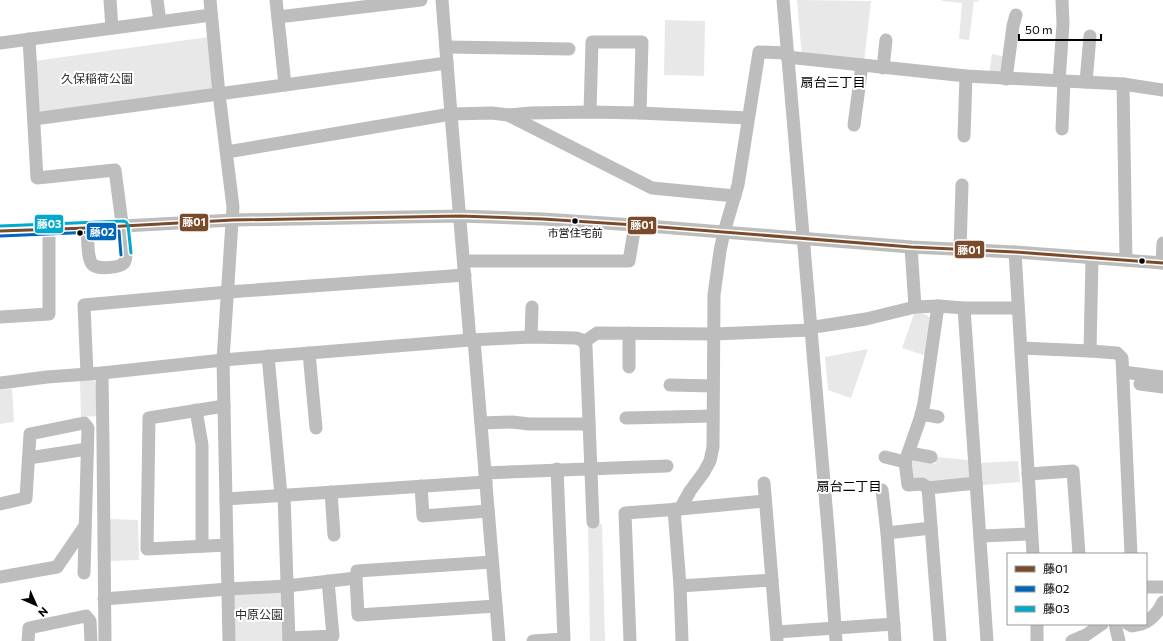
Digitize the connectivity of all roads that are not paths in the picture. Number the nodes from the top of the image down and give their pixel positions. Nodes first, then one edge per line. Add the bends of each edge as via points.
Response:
1 (110, 0) edge
2 (157, 0) edge
3 (210, 0) edge
4 (276, 0) edge
5 (421, 0) edge
6 (442, 0) edge
7 (783, 0) edge
8 (1062, 0) edge
9 (369, 3) edge
10 (211, 14) junction
11 (1016, 15) dead end
12 (278, 17) junction
13 (160, 21) junction
14 (112, 28) junction
15 (1090, 36) dead end
16 (29, 39) junction
17 (886, 40) dead end
18 (0, 43) edge
19 (446, 47) junction
20 (569, 49) dead end
21 (787, 55) junction
22 (447, 63) junction
23 (862, 65) junction
24 (883, 68) junction
25 (966, 76) junction
26 (1006, 79) junction
27 (1061, 81) junction
28 (1086, 82) junction
29 (1123, 84) junction
30 (285, 85) junction
31 (1163, 90) edge
32 (219, 94) junction
33 (590, 112) junction
34 (640, 113) junction
35 (451, 114) junction
36 (508, 115) junction
37 (748, 118) junction
38 (34, 119) junction
39 (854, 125) dead end
40 (1062, 129) dead end
41 (964, 136) dead end
42 (227, 152) junction
43 (962, 185) dead end
44 (735, 196) junction
45 (460, 216) junction
46 (233, 220) junction
47 (635, 225) junction
48 (123, 226) junction
49 (87, 228) junction
50 (49, 229) junction
51 (0, 231) edge
52 (724, 232) junction
53 (803, 238) junction
54 (1163, 243) edge
55 (911, 247) junction
56 (960, 250) junction
57 (1015, 252) junction
58 (1092, 258) junction
59 (1126, 260) junction
60 (464, 261) junction
61 (1162, 263) edge
62 (465, 275) junction
63 (228, 292) junction
64 (938, 306) junction
65 (532, 307) dead end
66 (915, 307) junction
67 (964, 308) junction
68 (1018, 308) junction
69 (0, 317) edge
70 (810, 328) junction
71 (629, 333) junction
72 (714, 334) junction
73 (532, 337) junction
74 (472, 340) junction
75 (584, 342) junction
76 (1021, 348) junction
77 (1090, 351) junction
78 (309, 353) junction
79 (268, 356) junction
80 (223, 360) junction
81 (629, 367) dead end
82 (1123, 372) junction
83 (102, 373) junction
84 (88, 374) junction
85 (1163, 377) edge
86 (0, 383) edge
87 (1140, 384) dead end
88 (670, 385) dead end
89 (713, 386) junction
90 (1163, 388) edge
91 (224, 406) junction
92 (196, 410) junction
93 (921, 414) junction
94 (713, 416) junction
95 (938, 417) dead end
96 (626, 418) dead end
97 (481, 423) junction
98 (589, 424) junction
99 (316, 428) dead end
100 (87, 449) junction
101 (885, 457) dead end
102 (931, 457) dead end
103 (29, 458) junction
104 (907, 458) junction
105 (668, 466) dead end
106 (557, 469) junction
107 (590, 469) junction
108 (1028, 474) junction
109 (485, 477) junction
110 (764, 482) dead end
111 (976, 483) junction
112 (421, 486) junction
113 (928, 488) junction
114 (882, 490) dead end
115 (331, 492) junction
116 (282, 495) junction
117 (226, 499) junction
118 (765, 501) junction
119 (0, 504) edge
120 (677, 509) junction
121 (488, 511) junction
122 (593, 522) dead end
123 (86, 526) junction
124 (931, 528) junction
125 (887, 533) junction
126 (1031, 534) junction
127 (334, 535) dead end
128 (981, 536) junction
129 (227, 545) junction
130 (202, 546) junction
131 (1033, 553) edge
132 (1079, 553) edge
133 (1131, 553) edge
134 (492, 562) junction
135 (84, 573) dead end
136 (0, 577) edge
137 (356, 578) junction
138 (772, 580) junction
139 (328, 581) junction
140 (288, 586) junction
141 (680, 586) junction
142 (1147, 587) edge
143 (1163, 587) edge
144 (228, 589) junction
145 (104, 599) junction
146 (1163, 602) edge
147 (496, 606) junction
148 (1147, 621) edge
149 (894, 624) junction
150 (1037, 625) edge
151 (1100, 625) edge
152 (1115, 625) edge
153 (835, 628) junction
154 (777, 636) edge
155 (289, 639) edge
156 (28, 641) edge
157 (91, 641) edge
158 (105, 641) edge
159 (229, 641) edge
160 (499, 641) edge
161 (533, 641) edge
162 (630, 641) edge
163 (682, 641) edge
164 (836, 641) edge
165 (895, 641) edge
166 (940, 641) edge
167 (987, 641) edge
168 (1037, 641) edge
169 (1072, 641) edge
170 (1119, 641) edge

1 - 14 street
2 - 13 street
3 - 10 street
4 - 12 street
5 - 9 street
6 - 19 street
7 - 21 street
8 - 27 street
9 - 12 street
10 - 13 street
10 - 32 street
11 - 26 street
12 - 30 street
13 - 14 street
14 - 16 street
15 - 28 street
16 - 18 street
16 - 38 street
17 - 24 street
19 - 20 street
19 - 22 street
21 - 23 street
21 - 37 street via 759,52
21 - 53 street
22 - 30 street
22 - 35 street
23 - 24 street
23 - 39 street
24 - 25 street
25 - 26 street
25 - 41 street
26 - 27 street
27 - 28 street
27 - 40 street
28 - 29 street
29 - 31 street
29 - 59 street
30 - 32 street
32 - 38 street
32 - 42 street
33 - 34 street
33 - 34 street via 592,42 642,42
33 - 36 street
34 - 37 street
35 - 36 street
35 - 42 street
35 - 45 street
36 - 44 street via 652,188
37 - 44 street
38 - 48 street via 37,178 115,170
42 - 46 street
43 - 56 street
44 - 52 street
45 - 46 street
45 - 47 street
45 - 60 street
46 - 48 street
46 - 63 street
47 - 52 street
47 - 60 street via 629,261
48 - 49 street
48 - 49 street via 126,254 124,263 99,268 91,263
49 - 50 street
50 - 51 street
50 - 69 street via 49,314
52 - 53 street
52 - 72 street via 715,282
53 - 55 street
53 - 70 street
54 - 61 street
55 - 56 street
55 - 66 street
56 - 57 street
57 - 58 street
57 - 68 street
58 - 59 street
58 - 77 street
59 - 61 street
60 - 62 street
62 - 63 street
62 - 74 street
63 - 80 street
63 - 84 street via 84,305
64 - 66 street
64 - 67 street
64 - 93 street
65 - 73 street
66 - 70 street via 866,319
67 - 68 street
67 - 111 street
68 - 76 street
70 - 72 street
70 - 153 street
71 - 72 street
71 - 75 street via 597,333
71 - 81 street
72 - 89 street
73 - 74 street
73 - 75 street via 576,338
74 - 78 street
74 - 97 street
75 - 98 street
76 - 77 street
76 - 108 street
77 - 82 street via 1117,353 1122,358
78 - 79 street
78 - 99 street
79 - 80 street
79 - 116 street
80 - 83 street
80 - 91 street
82 - 85 street
82 - 133 street
83 - 84 street
83 - 145 street
84 - 86 street
87 - 90 street
88 - 89 street
89 - 94 street
91 - 92 street
91 - 117 street
92 - 130 street via 202,445
92 - 130 street via 149,418 148,549
93 - 95 street
93 - 104 street
94 - 96 street
94 - 120 street via 713,447 710,461
97 - 98 street
97 - 109 street
98 - 107 street
100 - 103 street
100 - 103 street via 88,428 84,423 30,434
100 - 123 street
101 - 104 street
102 - 104 street
103 - 119 street via 26,498
104 - 113 street via 908,485 922,484
105 - 107 street
106 - 107 street
106 - 109 street
106 - 161 street via 564,639
107 - 122 street
108 - 126 street
108 - 132 street via 1073,471
109 - 112 street
109 - 121 street
110 - 118 street
111 - 113 street
111 - 128 street
112 - 115 street
112 - 121 street via 423,516
113 - 124 street
114 - 125 street
115 - 116 street
115 - 127 street
116 - 117 street
116 - 140 street
117 - 129 street
118 - 120 street
118 - 138 street
120 - 141 street
120 - 162 street via 625,512
121 - 134 street
123 - 135 street
123 - 136 street via 57,567
124 - 125 street
124 - 166 street
125 - 149 street
126 - 128 street
126 - 131 street
128 - 167 street
129 - 130 street
129 - 144 street
134 - 137 street via 357,571
134 - 147 street
137 - 139 street
137 - 147 street via 358,615
138 - 141 street
138 - 154 street
139 - 140 street
139 - 155 street via 333,636
140 - 144 street
140 - 155 street
141 - 163 street
142 - 143 street
144 - 145 street
144 - 159 street
145 - 158 street
146 - 148 street via 1155,615
147 - 160 street
149 - 153 street
149 - 165 street
150 - 168 street
151 - 169 street
152 - 170 street
153 - 154 street
153 - 164 street
156 - 157 street via 29,628 86,616 90,621

